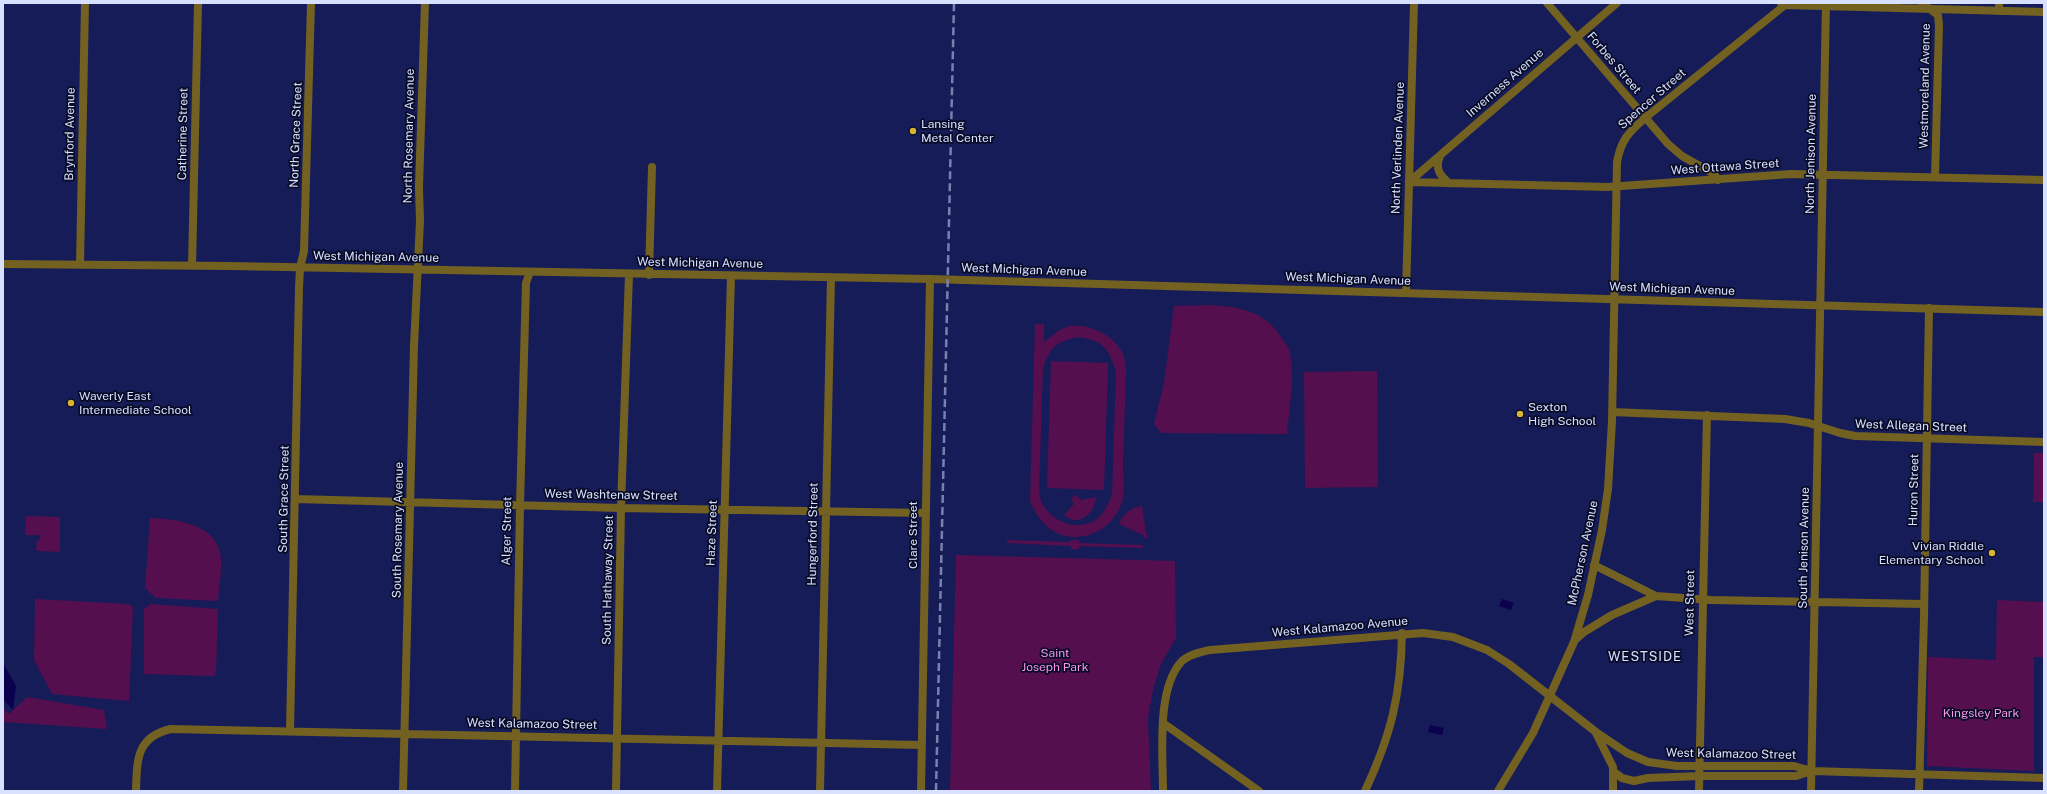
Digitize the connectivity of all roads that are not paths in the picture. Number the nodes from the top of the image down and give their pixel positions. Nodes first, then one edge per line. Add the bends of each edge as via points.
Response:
1 (85, 3) edge
2 (198, 3) edge
3 (312, 3) edge
4 (425, 3) edge
5 (1414, 3) edge
6 (1547, 3) edge
7 (1617, 3) edge
8 (1922, 3) edge
9 (1783, 4) edge
10 (1826, 5) edge
11 (1999, 7) edge
12 (1930, 9) junction
13 (2044, 12) edge
14 (1577, 38) junction
15 (1645, 118) junction
16 (1440, 155) junction
17 (652, 166) dead end
18 (1822, 175) junction
19 (1935, 178) junction
20 (1718, 180) junction
21 (2044, 180) edge
22 (1409, 182) junction
23 (1448, 183) junction
24 (1616, 187) junction
25 (3, 264) edge
26 (80, 265) junction
27 (192, 266) junction
28 (300, 268) junction
29 (417, 269) junction
30 (530, 272) junction
31 (629, 274) junction
32 (649, 275) junction
33 (731, 276) junction
34 (831, 278) junction
35 (930, 279) junction
36 (1406, 293) junction
37 (1614, 300) junction
38 (1821, 305) junction
39 (1929, 308) junction
40 (2044, 311) edge
41 (1612, 412) junction
42 (1707, 415) junction
43 (1819, 426) junction
44 (1926, 439) junction
45 (2044, 442) edge
46 (296, 499) junction
47 (410, 502) junction
48 (520, 505) junction
49 (621, 508) junction
50 (724, 509) junction
51 (826, 511) junction
52 (925, 513) junction
53 (1594, 565) junction
54 (1656, 596) junction
55 (1702, 600) junction
56 (1815, 602) junction
57 (1924, 604) junction
58 (1402, 634) junction
59 (1574, 642) junction
60 (1550, 697) junction
61 (1164, 723) junction
62 (290, 731) junction
63 (1596, 732) junction
64 (405, 733) junction
65 (516, 736) junction
66 (617, 738) junction
67 (718, 740) junction
68 (821, 743) junction
69 (921, 745) junction
70 (1700, 766) junction
71 (1812, 771) junction
72 (1614, 772) junction
73 (1919, 774) junction
74 (1700, 776) junction
75 (2044, 778) edge
76 (136, 791) edge
77 (403, 791) edge
78 (515, 791) edge
79 (616, 791) edge
80 (717, 791) edge
81 (820, 791) edge
82 (921, 791) edge
83 (1163, 791) edge
84 (1259, 791) edge
85 (1365, 791) edge
86 (1498, 791) edge
87 (1613, 791) edge
88 (1699, 791) edge
89 (1811, 791) edge
90 (1919, 791) edge

1 - 26 street, Brynford Avenue
2 - 27 street, Catherine Street
3 - 28 street, North Grace Street via 304,251
4 - 29 street, North Rosemary Avenue
5 - 22 street, North Verlinden Avenue
6 - 14 street, Forbes Street
7 - 14 street, Inverness Avenue
8 - 12 street, Westmoreland Avenue
9 - 10 street
9 - 15 street, Spencer Street
10 - 12 street
10 - 18 street, North Jenison Avenue
11 - 12 street
11 - 13 street
12 - 19 street, Westmoreland Avenue via 1938,15 1939,25
14 - 15 street, Forbes Street
14 - 16 street, Inverness Avenue
15 - 20 street, Forbes Street via 1682,156 1714,174
15 - 24 street, Spencer Street via 1625,137 1619,149
16 - 22 street, Inverness Avenue
16 - 23 street via 1437,162 1438,170
17 - 32 street
18 - 19 street, West Ottawa Street
18 - 20 street, West Ottawa Street via 1791,174
18 - 38 street, North Jenison Avenue
19 - 21 street, West Ottawa Street
20 - 24 street, West Ottawa Street
22 - 23 street, West Ottawa Street
22 - 36 street, North Verlinden Avenue
23 - 24 street, West Ottawa Street
24 - 37 street, Spencer Street
25 - 26 street, West Michigan Avenue
26 - 27 street, West Michigan Avenue
27 - 28 street, West Michigan Avenue
28 - 29 street, West Michigan Avenue
28 - 46 street, South Grace Street
29 - 30 street, West Michigan Avenue
29 - 47 street, South Rosemary Avenue
30 - 31 street, West Michigan Avenue
30 - 48 street, Alger Street via 526,283
31 - 32 street, West Michigan Avenue
31 - 49 street, South Hathaway Street
32 - 33 street, West Michigan Avenue
33 - 34 street, West Michigan Avenue
33 - 50 street, Haze Street
34 - 35 street, West Michigan Avenue
34 - 51 street, Hungerford Street
35 - 36 street, West Michigan Avenue
35 - 52 street, Clare Street
36 - 37 street, West Michigan Avenue
37 - 38 street, West Michigan Avenue
37 - 41 street, McPherson Avenue
38 - 39 street, West Michigan Avenue
38 - 43 street, South Jenison Avenue
39 - 40 street, West Michigan Avenue
39 - 44 street, Huron Street
41 - 42 street, West Allegan Street
41 - 53 street, McPherson Avenue via 1608,489
42 - 43 street, West Allegan Street via 1785,418
42 - 55 street, West Street
43 - 44 street, West Allegan Street via 1855,436
43 - 56 street, South Jenison Avenue
44 - 45 street, West Allegan Street
44 - 57 street, Huron Street
46 - 47 street, West Washtenaw Street
46 - 62 street, South Grace Street
47 - 48 street, West Washtenaw Street
47 - 64 street, South Rosemary Avenue
48 - 49 street, West Washtenaw Street
48 - 65 street, Alger Street
49 - 50 street, West Washtenaw Street
49 - 66 street, South Hathaway Street
50 - 51 street, West Washtenaw Street
50 - 67 street, Haze Street
51 - 52 street, West Washtenaw Street
51 - 68 street, Hungerford Street
52 - 69 street, Clare Street
53 - 54 street
53 - 59 street, McPherson Avenue
54 - 55 street
54 - 59 street via 1607,618 1584,632
55 - 56 street
55 - 70 street, West Street
56 - 57 street
56 - 71 street, South Jenison Avenue
57 - 73 street, Huron Street
58 - 60 street, West Kalamazoo Avenue via 1438,634 1476,645 1509,664
58 - 61 street, West Kalamazoo Avenue via 1210,650 1191,655 1183,660 1172,675
58 - 85 street via 1402,666 1395,713
59 - 60 street, McPherson Avenue
60 - 63 street, West Kalamazoo Street
60 - 86 street, McPherson Avenue
61 - 83 street, West Kalamazoo Avenue
61 - 84 street
62 - 64 street, West Kalamazoo Street
62 - 76 street, West Kalamazoo Street via 161,731 145,741 138,757
63 - 70 street, West Kalamazoo Street via 1627,753 1648,762
63 - 72 street
64 - 65 street, West Kalamazoo Street
64 - 77 street, South Rosemary Avenue
65 - 66 street, West Kalamazoo Street
65 - 78 street, Alger Street
66 - 67 street, West Kalamazoo Street
66 - 79 street, South Hathaway Street
67 - 68 street, West Kalamazoo Street
67 - 80 street, Haze Street
68 - 69 street, West Kalamazoo Street
68 - 81 street, Hungerford Street
69 - 82 street, Clare Street
70 - 71 street, West Kalamazoo Street via 1794,766
70 - 74 street, West Street
71 - 73 street, West Kalamazoo Street
71 - 74 street, West Kalamazoo Street via 1796,776
71 - 89 street, South Jenison Avenue
72 - 74 street, West Kalamazoo Street via 1622,778 1634,781
72 - 87 street
73 - 75 street, West Kalamazoo Street
73 - 90 street, Huron Street
74 - 88 street, West Street

